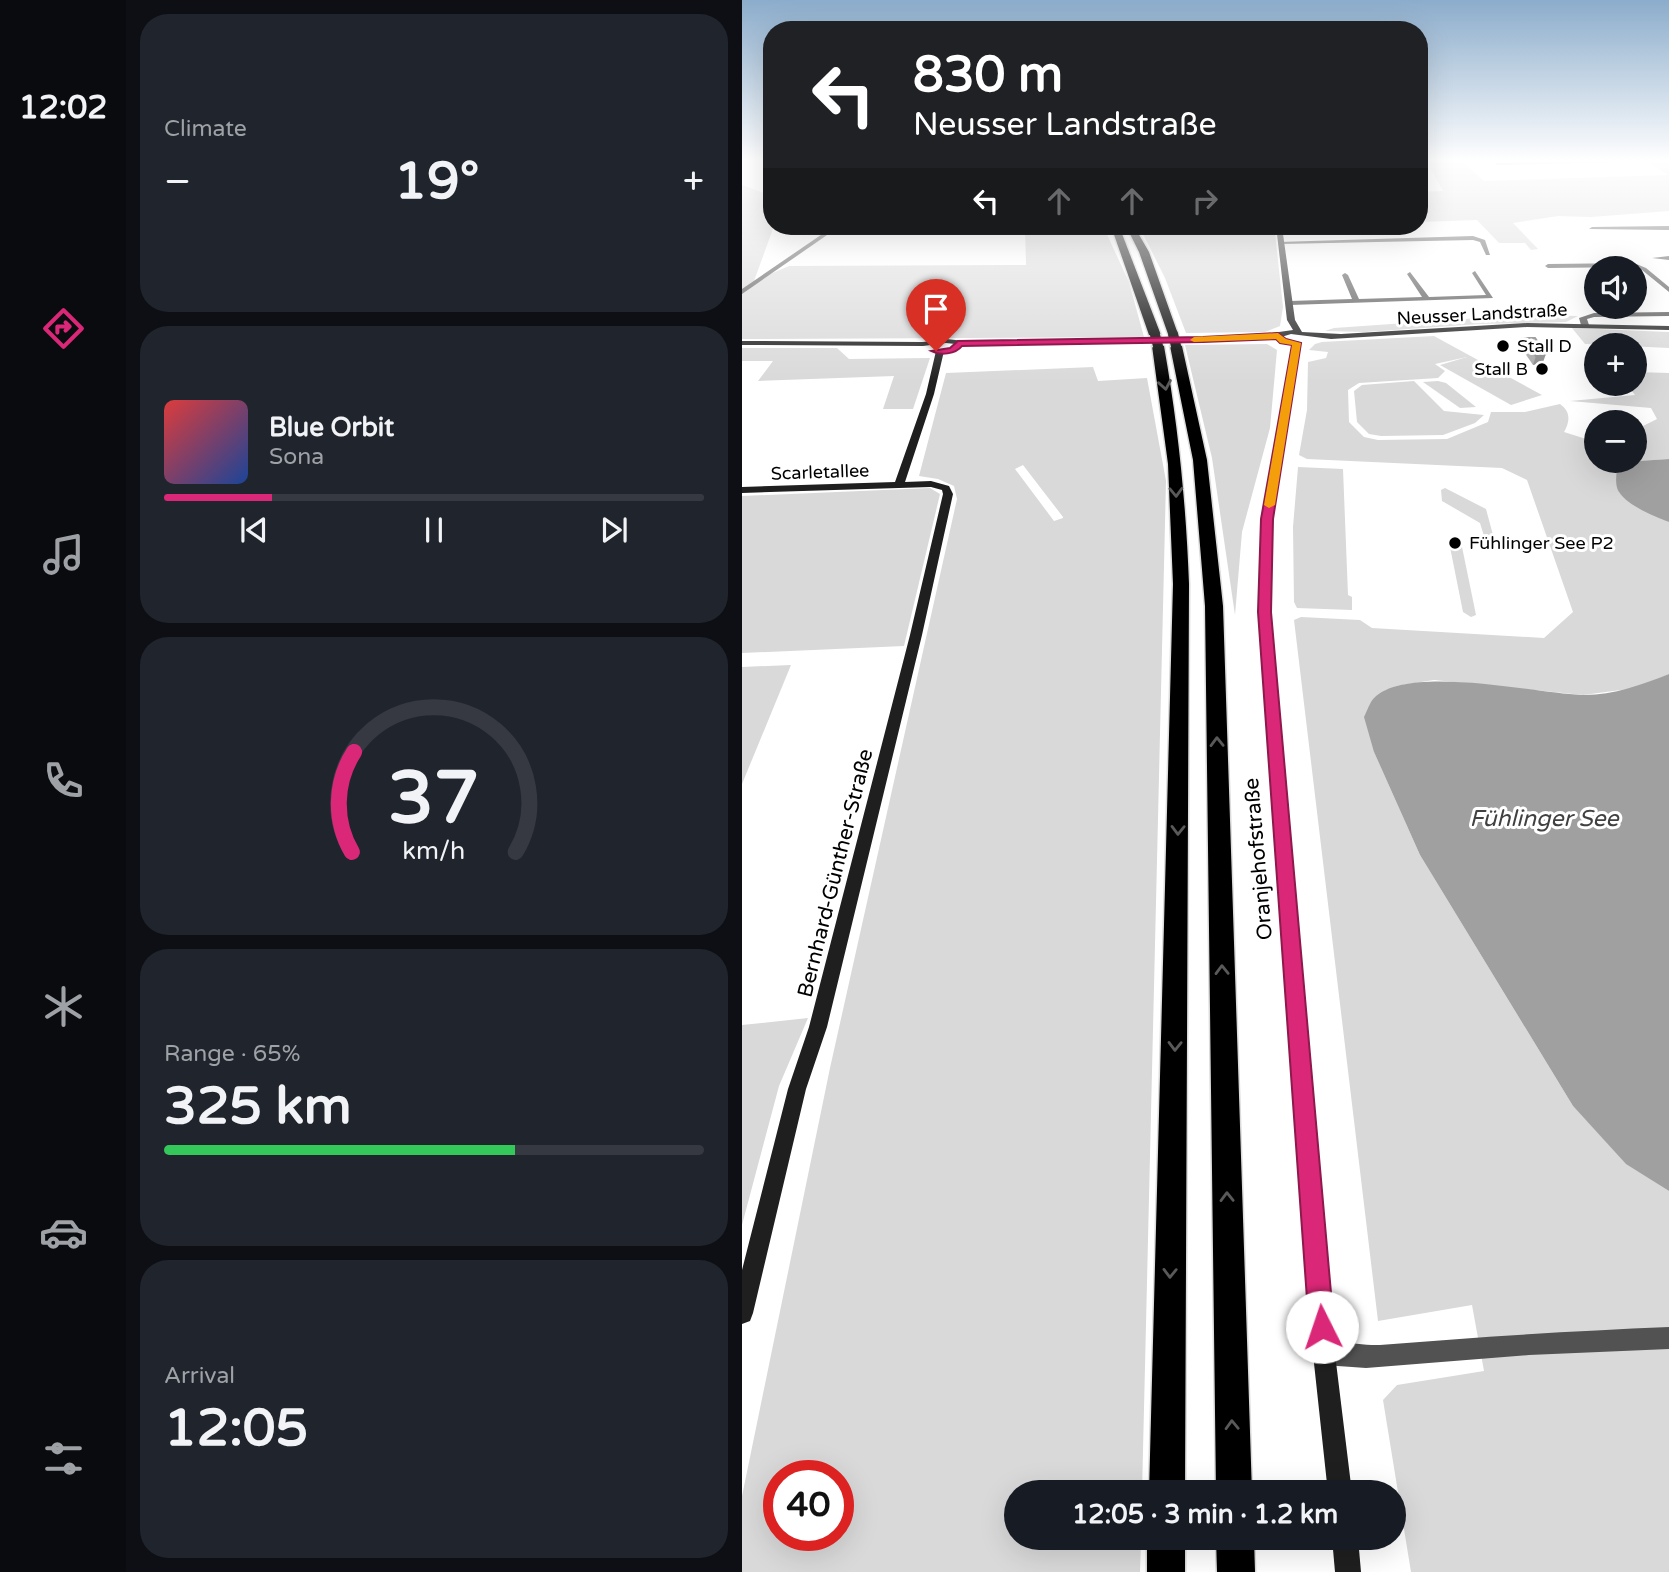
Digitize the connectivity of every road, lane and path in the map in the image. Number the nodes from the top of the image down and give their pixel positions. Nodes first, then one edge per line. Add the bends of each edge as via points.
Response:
1 (824, 235) edge
2 (1119, 235) edge
3 (1135, 235) edge
4 (1280, 235) edge
5 (1281, 242) junction
6 (1488, 254) dead end
7 (1548, 265) dead end
8 (1475, 273) dead end
9 (1410, 274) dead end
10 (1345, 275) dead end
11 (1669, 290) edge
12 (742, 292) edge
13 (1427, 299) junction
14 (1356, 301) junction
15 (1290, 303) junction
16 (1669, 314) edge
17 (1291, 320) junction
18 (1585, 325) junction
19 (1669, 328) edge
20 (1287, 332) junction
21 (1301, 337) junction
22 (1165, 340) junction
23 (1282, 340) junction
24 (742, 343) edge
25 (958, 345) junction
26 (938, 349) junction
27 (1293, 360) junction
28 (899, 485) junction
29 (742, 491) edge
30 (742, 1312) edge
31 (1669, 1338) edge
32 (1324, 1354) junction
33 (1167, 1480) edge
34 (1234, 1480) edge
35 (1339, 1480) edge
36 (1166, 1550) edge
37 (1235, 1550) edge
38 (1346, 1550) edge
39 (1166, 1572) edge
40 (1236, 1572) edge
41 (1349, 1572) edge

1 - 12 street
2 - 22 highway
3 - 22 highway via 1149,265
4 - 5 street
5 - 6 street via 1473,238 1483,241
5 - 15 street
7 - 11 street via 1634,265
8 - 13 street via 1491,297
9 - 13 street
10 - 14 street
13 - 14 street
14 - 15 street
15 - 17 street
16 - 18 street via 1594,315 1583,318
17 - 20 street
17 - 21 street
18 - 19 street, Neusser Landstraße
18 - 21 street, Neusser Landstraße
20 - 21 street
20 - 23 street
21 - 23 street
21 - 27 street, Oranjehofstraße
22 -> 33 highway via 1175,461 1181,639
34 -> 22 highway via 1214,606 1200,460
23 - 25 street
23 - 27 street, Oranjehofstraße
24 - 26 street
25 - 26 street
25 - 26 street via 946,341
26 - 28 street via 936,369
27 - 32 street, Oranjehofstraße via 1267,519 1265,612
28 - 29 street, Scarletallee
28 - 30 street, Bernhard-Günther-Straße via 939,485 946,488 948,499 818,1027 797,1089
31 - 32 street via 1366,1357
32 - 35 street, Oranjehofstraße
36 - 39 highway
37 - 40 highway
38 - 41 street

